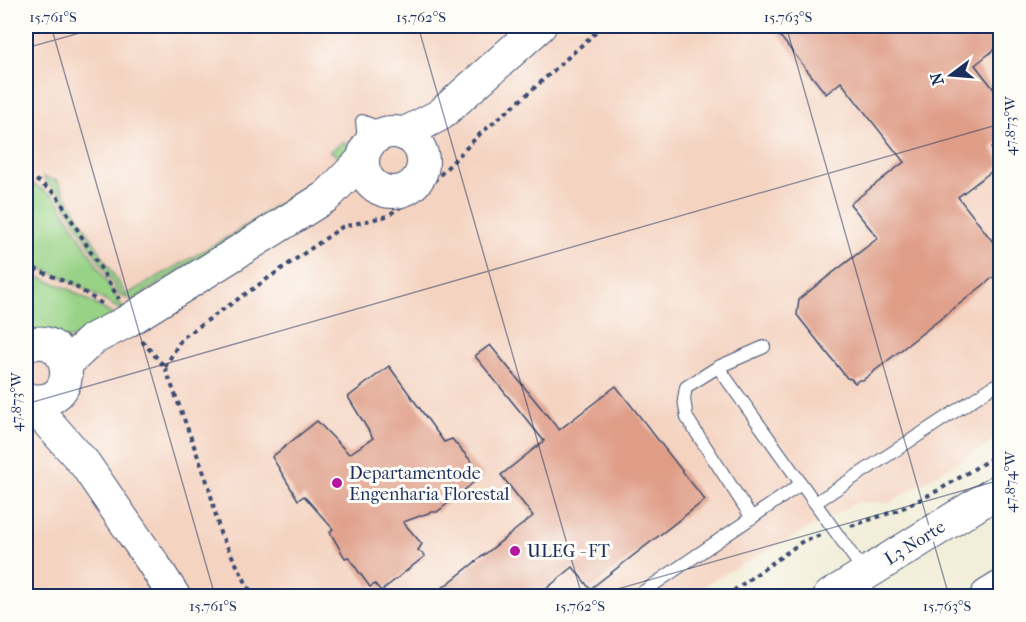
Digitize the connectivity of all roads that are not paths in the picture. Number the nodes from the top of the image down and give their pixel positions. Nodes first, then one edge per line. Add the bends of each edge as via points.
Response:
1 (540, 26) edge
2 (440, 115) junction
3 (378, 152) junction
4 (423, 158) junction
5 (764, 347) dead end
6 (39, 348) edge
7 (718, 367) junction
8 (1000, 382) edge
9 (36, 397) edge
10 (801, 484) junction
11 (1000, 490) edge
12 (815, 503) junction
13 (752, 518) junction
14 (866, 574) junction
15 (1000, 588) edge
16 (174, 597) edge
17 (637, 597) edge
18 (830, 597) edge
19 (987, 597) edge

1 - 2 street
2 - 3 street
2 - 4 street
3 - 4 street via 415,142
3 - 4 street via 379,190 389,193 408,189 415,183
3 - 6 street via 327,196 126,322 93,339
5 - 7 lane
6 - 9 street via 67,374 61,390
7 - 10 lane
7 - 13 lane via 686,387 687,418
8 - 12 lane
9 - 16 street
10 - 12 lane
10 - 13 lane
11 - 14 main road, L3 Norte
12 - 14 lane
13 - 17 lane
14 - 18 main road, L3 Norte
15 - 19 main road

